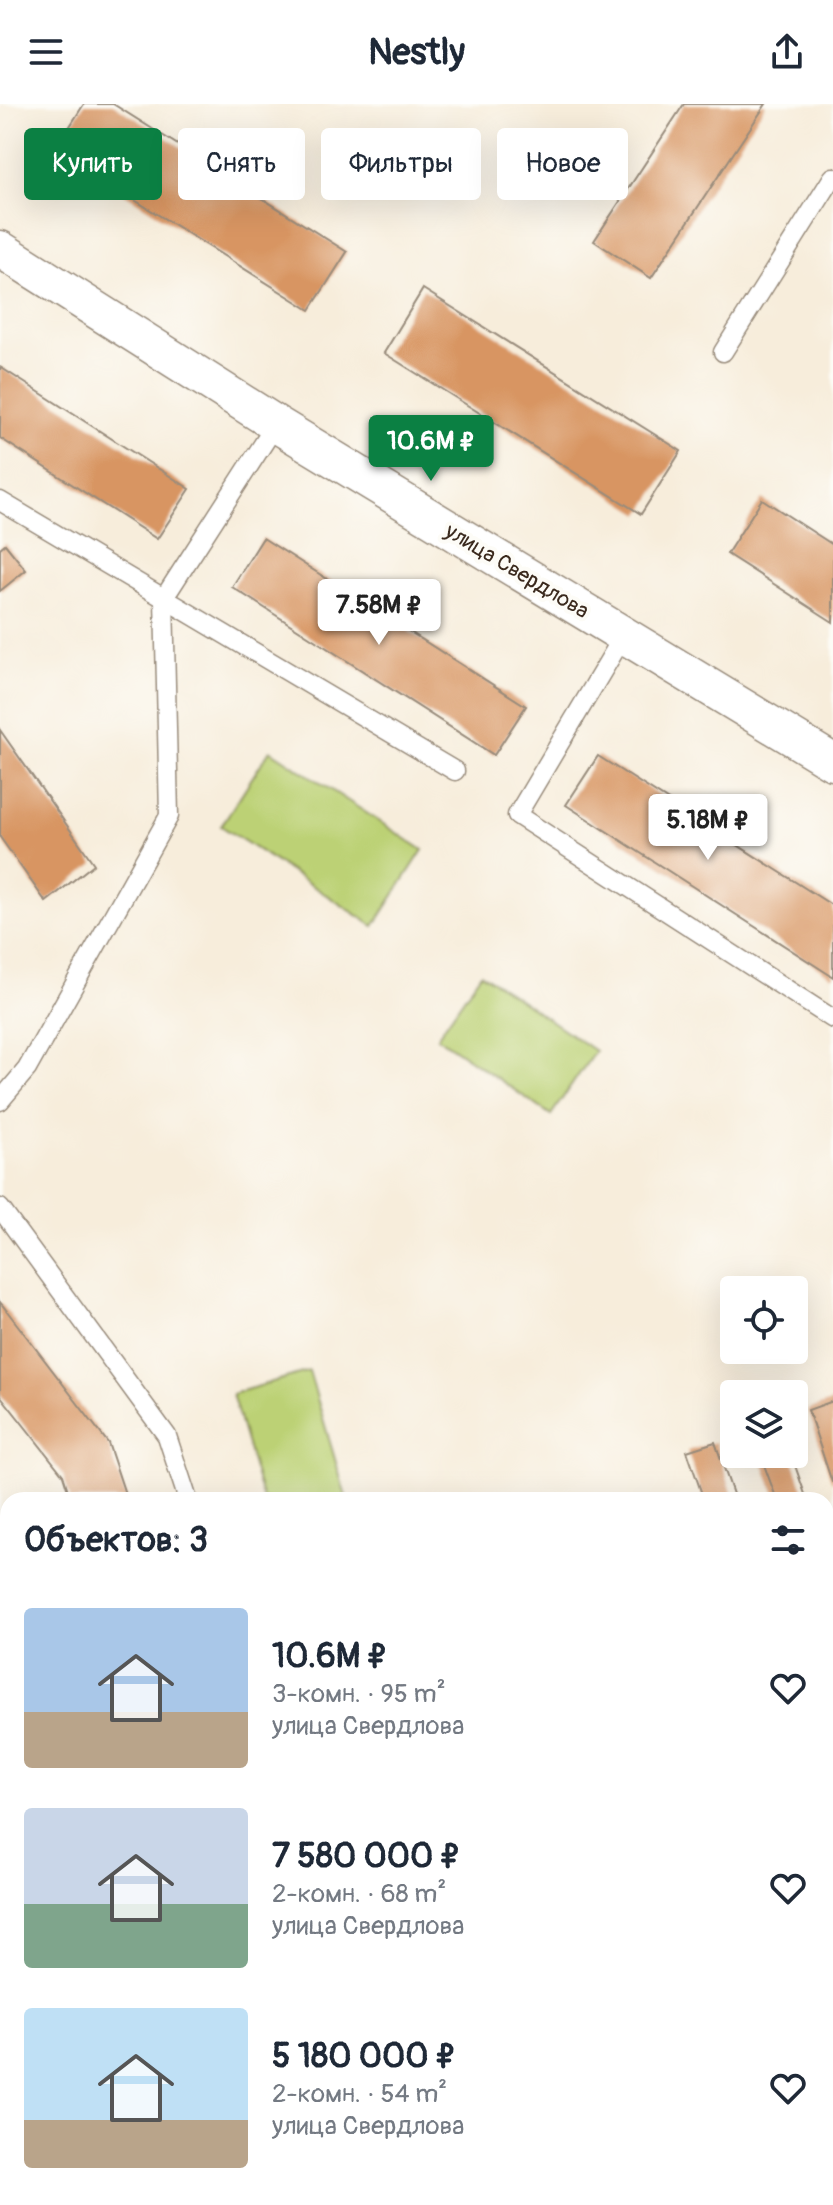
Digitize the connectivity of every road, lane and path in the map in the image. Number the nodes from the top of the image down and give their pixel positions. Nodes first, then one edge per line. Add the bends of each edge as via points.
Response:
1 (833, 177) edge
2 (0, 249) edge
3 (723, 352) dead end
4 (276, 424) junction
5 (0, 501) edge
6 (164, 598) junction
7 (624, 635) junction
8 (833, 762) edge
9 (455, 771) dead end
10 (833, 1019) edge
11 (0, 1101) edge
12 (0, 1208) edge
13 (185, 1492) edge

1 - 3 lane
2 - 4 street, улица Свердлова
4 - 6 lane
4 - 7 street, улица Свердлова
5 - 6 lane
6 - 9 lane
6 - 11 lane via 169,816 27,1069
7 - 8 street, улица Свердлова
7 - 10 lane via 517,815
12 - 13 lane via 167,1436

